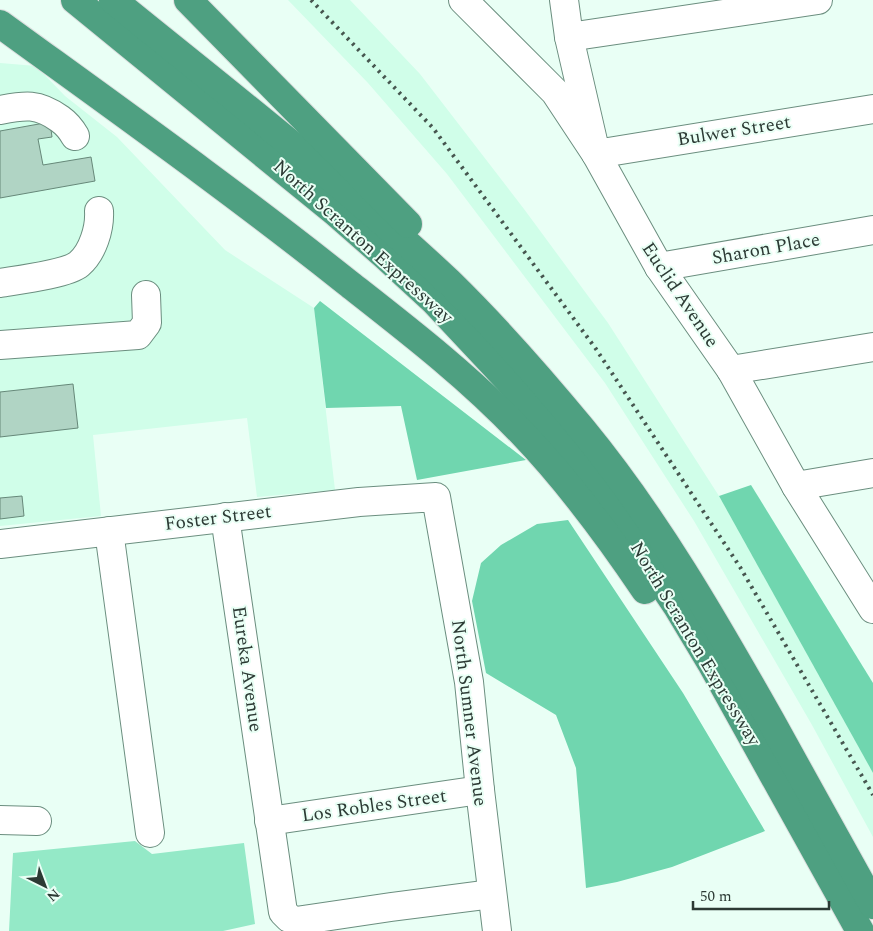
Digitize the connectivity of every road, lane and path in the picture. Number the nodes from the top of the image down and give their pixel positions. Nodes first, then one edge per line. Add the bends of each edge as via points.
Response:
1 (75, 0) edge
2 (113, 0) edge
3 (188, 0) edge
4 (463, 0) edge
5 (564, 0) edge
6 (818, 0) edge
7 (0, 24) edge
8 (569, 37) junction
9 (29, 45) junction
10 (0, 46) edge
11 (873, 109) edge
12 (0, 110) edge
13 (75, 136) dead end
14 (596, 154) junction
15 (99, 211) dead end
16 (873, 230) edge
17 (659, 267) junction
18 (0, 283) edge
19 (146, 295) dead end
20 (0, 345) edge
21 (873, 347) edge
22 (731, 370) junction
23 (542, 381) junction
24 (873, 473) edge
25 (796, 486) junction
26 (436, 497) joint
27 (225, 517) junction
28 (109, 531) junction
29 (0, 544) edge
30 (870, 598) edge
31 (480, 790) junction
32 (790, 805) junction
33 (0, 820) edge
34 (36, 821) dead end
35 (269, 821) junction
36 (150, 833) dead end
37 (492, 894) junction
38 (873, 905) edge
39 (497, 931) edge
40 (860, 931) edge

1 - 32 highway, North Scranton Expressway via 384,255 434,301 524,397 604,498 678,608
2 - 23 highway, North Scranton Expressway via 393,231 450,284
3 - 23 highway via 401,216
4 - 14 street, Euclid Avenue via 555,92
5 - 8 street
6 - 8 street
7 - 9 highway
8 - 14 street
9 - 10 highway
9 - 32 highway via 312,254 425,343 497,408 550,464 606,534
11 - 14 street, Bulwer Street
12 - 13 street via 28,106 43,108 71,128
14 - 17 street, Euclid Avenue
15 - 18 street via 100,221 94,240 78,265
16 - 17 street, Sharon Place
17 - 22 street, Euclid Avenue
19 - 20 street via 147,323 138,335
21 - 22 street
22 - 25 street, Euclid Avenue
23 - 38 highway, North Scranton Expressway via 624,484 699,595
24 - 25 street
25 - 30 street, Euclid Avenue
26 - 27 street, Foster Street
26 - 31 street, North Sumner Avenue via 469,682
27 - 28 street, Foster Street
27 - 35 street, Eureka Avenue
28 - 29 street, Foster Street
28 - 36 street
31 - 35 street, Los Robles Street
31 - 37 street, North Sumner Avenue
32 - 40 highway, North Scranton Expressway
33 - 34 street
35 - 37 street, Eureka Avenue via 283,912 296,921
37 - 39 street, North Sumner Avenue

